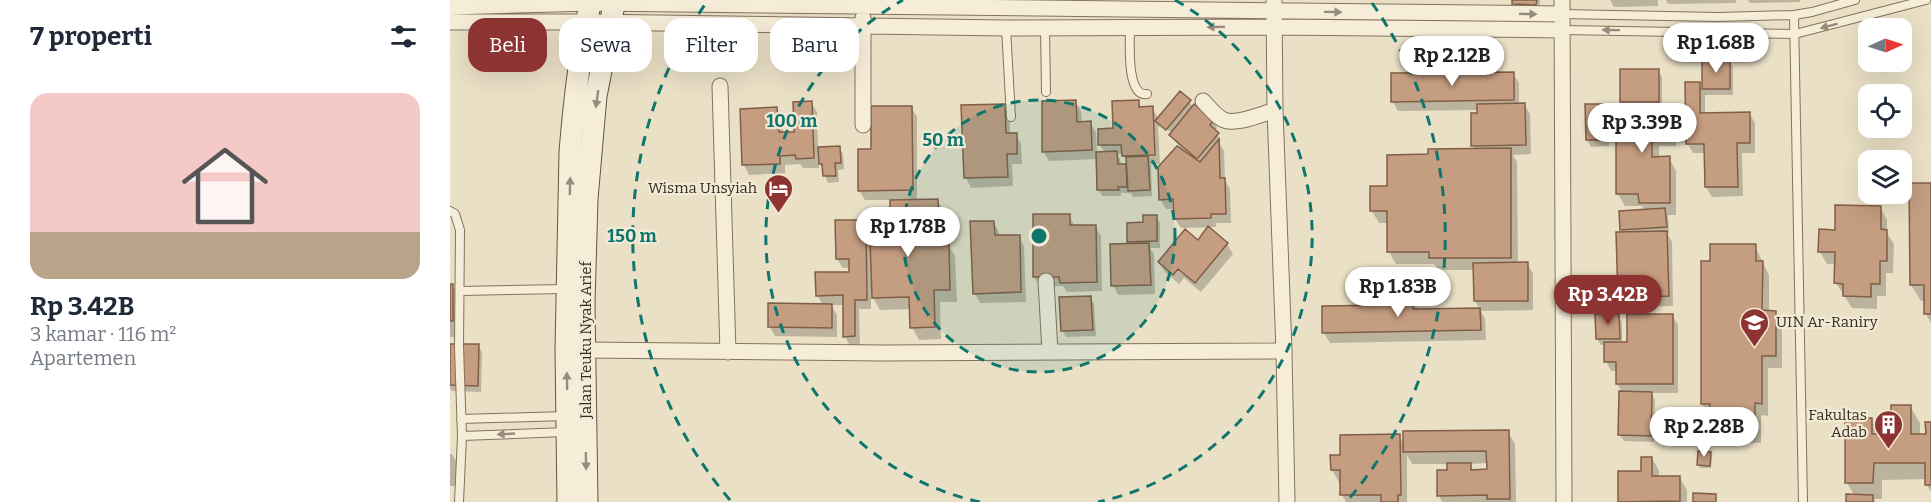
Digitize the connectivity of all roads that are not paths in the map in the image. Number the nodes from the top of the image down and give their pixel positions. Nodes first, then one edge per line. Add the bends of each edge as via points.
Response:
1 (1855, 0) edge
2 (1926, 0) edge
3 (863, 3) edge
4 (459, 4) edge
5 (1562, 7) edge
6 (590, 8) edge
7 (614, 9) edge
8 (1275, 13) edge
9 (1794, 15) junction
10 (1686, 16) junction
11 (450, 22) edge
12 (862, 26) junction
13 (1006, 28) junction
14 (1045, 28) junction
15 (1130, 28) junction
16 (1562, 30) junction
17 (1686, 31) junction
18 (1795, 34) junction
19 (720, 86) dead end
20 (1046, 92) dead end
21 (1147, 93) dead end
22 (1203, 101) dead end
23 (1275, 110) junction
24 (1011, 117) dead end
25 (863, 125) dead end
26 (450, 211) edge
27 (1046, 281) dead end
28 (568, 289) junction
29 (461, 291) junction
30 (584, 350) junction
31 (1284, 351) junction
32 (728, 352) junction
33 (1050, 352) junction
34 (461, 419) junction
35 (577, 423) junction
36 (462, 436) junction
37 (459, 502) edge
38 (568, 502) edge
39 (587, 502) edge
40 (1287, 502) edge
41 (1564, 502) edge
42 (1803, 502) edge

1 - 9 lane
2 -> 18 lane
3 - 7 street
3 - 8 street
3 - 12 street
4 - 6 street
8 -> 5 street
5 - 10 lane
5 - 16 street
6 - 7 street
6 - 11 street
28 -> 6 main road, Jalan Teuku Nyak Arief via 570,152
7 - 12 street
7 -> 30 main road, Jalan Teuku Nyak Arief via 591,148
8 -> 15 street
8 - 16 street
8 - 23 street
9 - 10 lane
9 - 18 lane
10 - 17 lane
12 - 13 street
12 - 25 street
13 - 14 street
13 - 24 lane
14 - 15 street
14 - 20 lane
15 - 21 lane via 1132,80 1138,92
17 -> 16 lane
16 - 41 street
17 - 18 lane
18 - 42 lane
19 - 32 street
22 - 23 street via 1228,122
23 - 31 street
26 - 29 lane via 455,214 460,230
27 - 33 street
28 - 29 lane
35 -> 28 main road, Jalan Teuku Nyak Arief via 566,350
29 - 34 lane
30 - 32 street
30 - 35 main road, Jalan Teuku Nyak Arief
31 - 33 street
31 - 40 street
32 - 33 street
34 - 35 lane
34 - 36 lane
35 -> 36 lane
35 - 38 main road, Jalan Teuku Nyak Arief
35 -> 39 main road, Jalan Teuku Nyak Arief
36 - 37 lane

